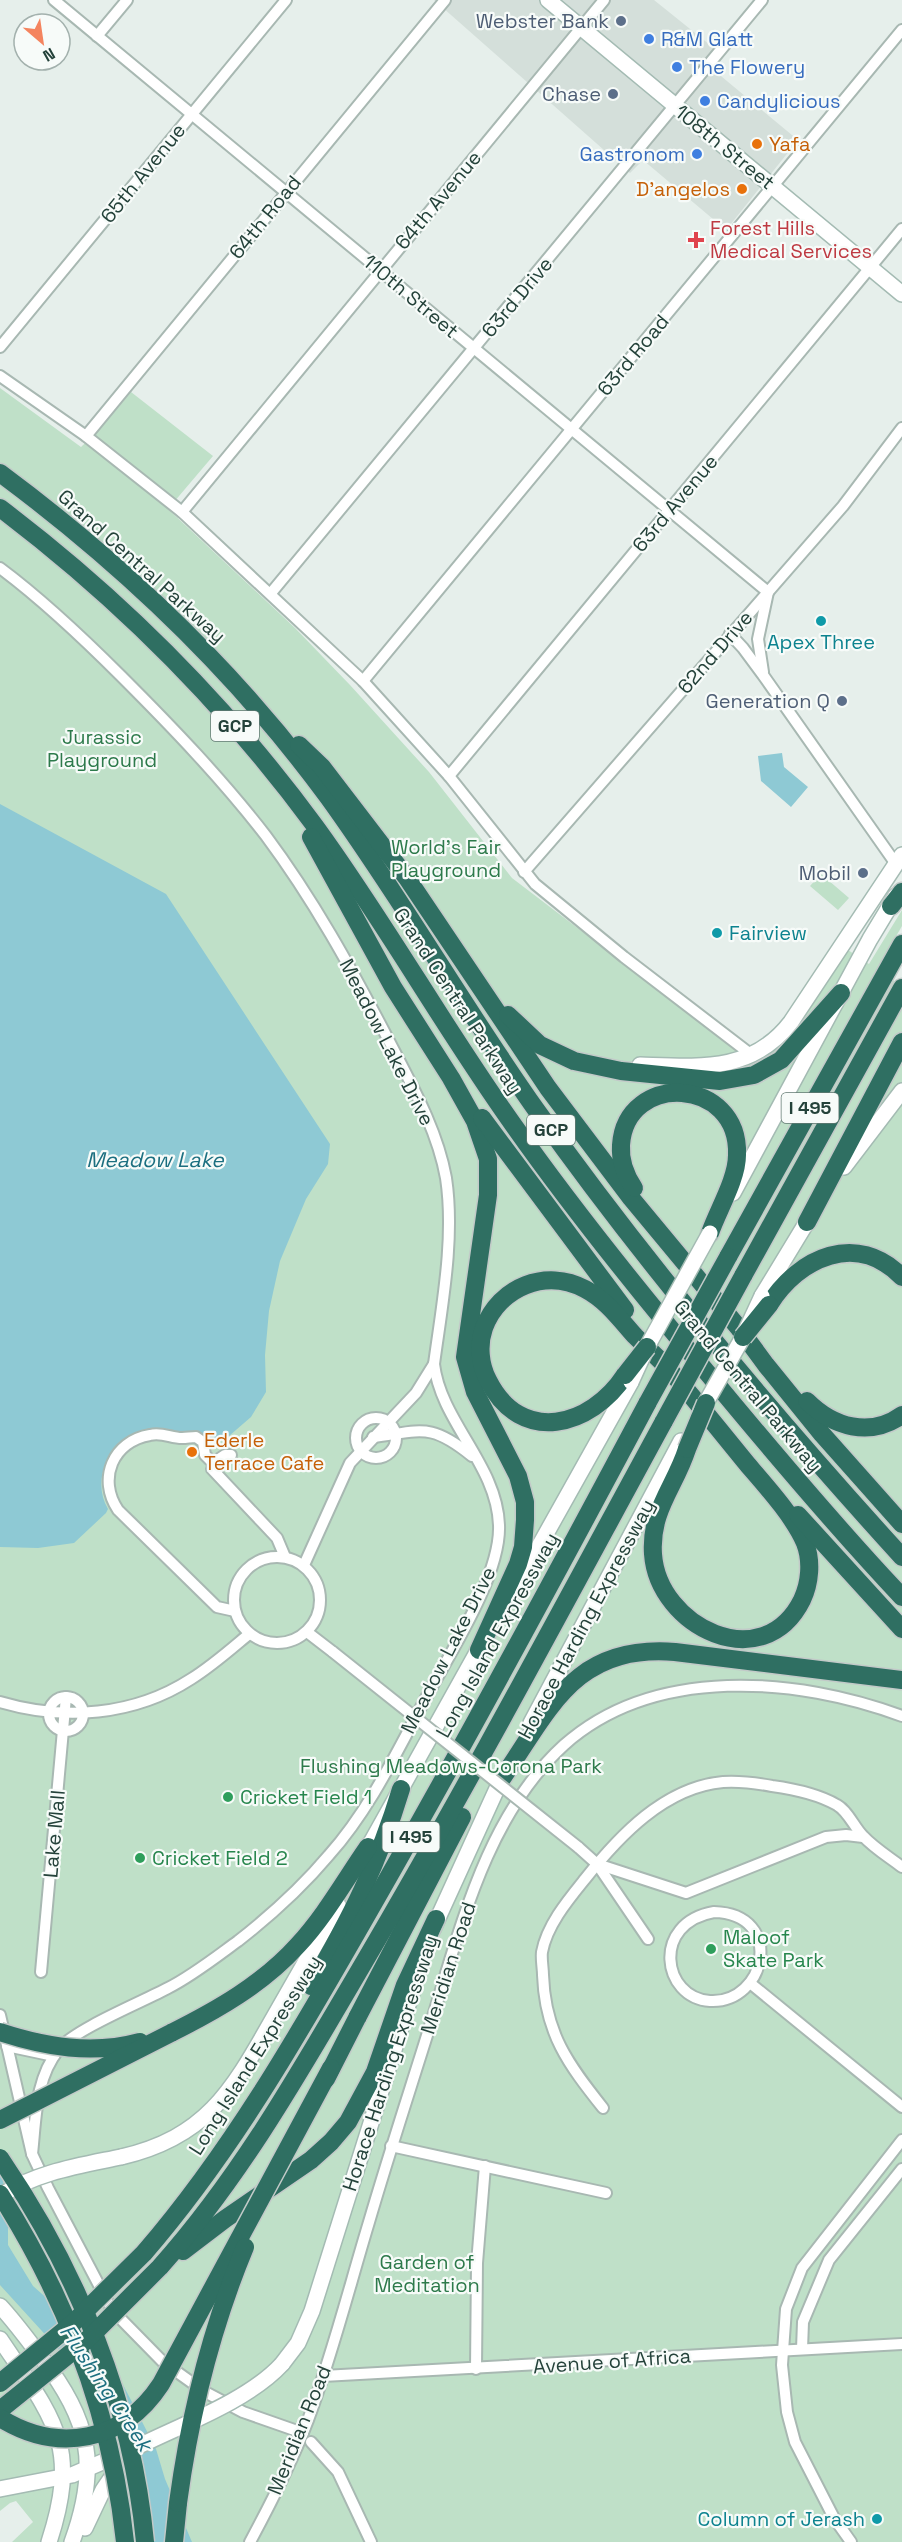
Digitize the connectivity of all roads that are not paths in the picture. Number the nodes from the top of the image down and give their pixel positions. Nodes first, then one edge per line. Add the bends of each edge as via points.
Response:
1 (54, 0) edge
2 (127, 0) edge
3 (286, 0) edge
4 (445, 0) edge
5 (548, 0) edge
6 (604, 0) edge
7 (762, 0) edge
8 (581, 27) junction
9 (902, 30) edge
10 (97, 36) junction
11 (675, 106) junction
12 (191, 114) junction
13 (773, 186) junction
14 (285, 192) junction
15 (902, 229) edge
16 (870, 267) junction
17 (380, 270) junction
18 (902, 294) edge
19 (0, 347) edge
20 (474, 348) junction
21 (0, 376) edge
22 (902, 428) edge
23 (572, 429) junction
24 (86, 436) junction
25 (0, 473) edge
26 (0, 508) edge
27 (669, 510) junction
28 (182, 512) junction
29 (0, 568) edge
30 (768, 592) junction
31 (271, 593) junction
32 (730, 634) junction
33 (763, 675) junction
34 (231, 680) junction
35 (363, 681) junction
36 (448, 776) junction
37 (283, 783) junction
38 (899, 860) edge
39 (524, 872) junction
40 (902, 885) edge
41 (896, 899) edge
42 (902, 944) edge
43 (454, 946) junction
44 (902, 988) edge
45 (841, 993) junction
46 (902, 1042) edge
47 (753, 1056) junction
48 (574, 1061) junction
49 (451, 1078) junction
50 (902, 1091) edge
51 (807, 1222) junction
52 (710, 1233) junction
53 (681, 1256) junction
54 (902, 1277) edge
55 (765, 1301) junction
56 (740, 1332) junction
57 (647, 1347) joint
58 (434, 1364) junction
59 (665, 1365) junction
60 (628, 1378) junction
61 (706, 1403) joint
62 (902, 1415) edge
63 (388, 1422) junction
64 (395, 1434) junction
65 (373, 1437) junction
66 (684, 1445) junction
67 (361, 1450) junction
68 (231, 1455) dead end
69 (476, 1459) junction
70 (212, 1469) dead end
71 (764, 1483) junction
72 (902, 1524) edge
73 (285, 1557) junction
74 (902, 1557) edge
75 (304, 1565) junction
76 (902, 1597) edge
77 (235, 1611) junction
78 (902, 1629) edge
79 (307, 1632) junction
80 (249, 1634) junction
81 (543, 1642) junction
82 (479, 1650) junction
83 (902, 1680) edge
84 (66, 1697) junction
85 (0, 1702) edge
86 (49, 1713) junction
87 (64, 1714) junction
88 (83, 1714) junction
89 (902, 1716) edge
90 (63, 1731) junction
91 (501, 1780) junction
92 (401, 1789) junction
93 (863, 1836) junction
94 (368, 1848) junction
95 (597, 1864) junction
96 (902, 1867) edge
97 (436, 1919) junction
98 (648, 1939) dead end
99 (41, 1972) dead end
100 (750, 1983) junction
101 (0, 2015) edge
102 (171, 2033) junction
103 (4, 2039) edge
104 (54, 2056) junction
105 (331, 2068) junction
106 (269, 2079) junction
107 (902, 2107) edge
108 (603, 2108) dead end
109 (0, 2120) edge
110 (902, 2140) edge
111 (391, 2146) junction
112 (32, 2154) junction
113 (0, 2158) edge
114 (485, 2166) junction
115 (902, 2169) edge
116 (606, 2193) dead end
117 (0, 2195) edge
118 (159, 2267) junction
119 (0, 2306) edge
120 (0, 2339) edge
121 (902, 2344) edge
122 (802, 2349) junction
123 (782, 2350) junction
124 (476, 2369) junction
125 (323, 2376) junction
126 (0, 2383) edge
127 (0, 2410) edge
128 (0, 2418) edge
129 (303, 2433) junction
130 (310, 2442) dead end
131 (119, 2460) junction
132 (88, 2470) junction
133 (63, 2478) junction
134 (0, 2489) edge
135 (48, 2542) edge
136 (72, 2542) edge
137 (79, 2542) edge
138 (125, 2542) edge
139 (145, 2542) edge
140 (174, 2542) edge
141 (250, 2542) edge
142 (371, 2542) edge
143 (851, 2542) edge

1 - 10 street, 110th Street
2 - 10 street
3 - 12 street, 65th Avenue
4 - 14 street, 64th Road
5 - 8 main road, 108th Street
6 - 8 street, 64th Avenue
7 - 11 street, 63rd Drive
8 - 11 main road, 108th Street
8 - 17 street, 64th Avenue
9 - 13 street, 63rd Road
10 - 12 street, 110th Street
11 - 13 main road, 108th Street
11 - 20 street, 63rd Drive
12 - 14 street, 110th Street
12 - 19 street, 65th Avenue
13 - 16 main road, 108th Street
13 - 23 street, 63rd Road
14 - 17 street, 110th Street
14 - 24 street, 64th Road
15 - 16 street, 63rd Avenue
16 - 18 main road, 108th Street
16 - 27 street, 63rd Avenue
17 - 20 street, 110th Street
17 - 28 street, 64th Avenue
20 - 23 street, 110th Street
20 - 31 street, 63rd Drive
21 - 24 street
22 - 30 street, 62nd Drive via 843,506
23 - 27 street, 110th Street
23 - 35 street, 63rd Road
24 - 28 street
25 - 34 highway, Grand Central Parkway / GCP via 123,573
26 - 37 highway, Grand Central Parkway / GCP via 76,569 159,645
27 - 30 street, 110th Street
27 - 36 street, 63rd Avenue
28 - 31 street
29 - 58 street, Meadow Lake Drive via 80,635 177,733 265,836 332,934 359,983 422,1104 446,1177 449,1222
30 - 32 street, 62nd Drive
30 - 33 street via 758,639
31 - 35 street
32 - 33 street
32 - 39 street, 62nd Drive
33 - 38 street
34 - 43 highway via 322,767
34 - 74 highway, Grand Central Parkway / GCP via 344,819 507,1068 623,1227 790,1430
35 - 36 street
36 - 39 street
37 - 49 highway via 378,961
37 - 76 highway, Grand Central Parkway / GCP via 344,867 481,1079 586,1224 773,1452
38 - 47 main road via 791,1022 777,1039
39 - 47 street via 624,957
40 - 41 main road
41 - 45 main road
42 - 106 highway, Long Island Expressway / I 495, bridge via 392,1871
43 - 48 highway via 524,1032
43 - 53 highway via 553,1095 631,1198
44 - 81 highway, I 495, bridge
45 - 48 highway via 781,1060 764,1071 741,1078 703,1081
45 - 52 main road
46 - 51 highway
47 - 48 main road via 687,1065
49 - 59 highway
49 - 82 highway via 479,1130 489,1168 466,1365 475,1392 518,1476 525,1512 518,1564
50 - 51 main road via 858,1145
51 - 55 main road
52 - 53 highway via 735,1171 737,1145 732,1126 721,1109 697,1094 676,1092 655,1097 638,1108 627,1123 621,1158 630,1183
52 - 57 main road, bridge
53 - 56 highway
54 - 55 highway via 888,1264 870,1256 851,1252 831,1255 812,1262
55 - 56 highway, bridge
56 - 61 main road, bridge
56 - 62 highway via 774,1361 808,1402 830,1419 848,1426 868,1427
56 - 72 highway
57 - 60 highway, bridge
58 - 63 street via 416,1393
58 - 69 street, Meadow Lake Drive via 443,1396
59 - 60 highway via 604,1302 565,1281 537,1281 520,1287 499,1304 484,1328 480,1353 487,1378 501,1400 532,1419 561,1421 588,1412
59 - 71 highway
60 - 82 main road
61 - 66 highway, bridge
63 - 64 street
63 - 65 street
63 - 67 street via 376,1418 361,1425 356,1438
64 - 65 street
64 - 67 street via 394,1444 386,1455 373,1457
64 - 69 street via 433,1431 451,1439
65 - 67 street
66 - 71 highway via 656,1517 654,1565 662,1588 675,1606 693,1624 714,1635 744,1639 765,1634 791,1616 806,1590 809,1569 804,1540
66 - 91 main road, Horace Harding Expressway
67 - 75 street via 350,1463
68 - 77 street via 213,1463 205,1455 203,1442 196,1437 147,1435 118,1452 107,1479 118,1509 217,1607
69 - 104 street, Meadow Lake Drive via 492,1488 499,1525 491,1570 424,1701 351,1828 289,1897 240,1940 171,1987 76,2035
70 - 73 street via 277,1538
71 - 78 highway
73 - 75 street
73 - 77 street via 264,1559 243,1574 234,1598
75 - 79 street via 313,1575 321,1598 320,1611
77 - 80 street
79 - 80 street via 297,1640 272,1644
79 - 95 street, bridge
80 - 88 street via 191,1679 166,1693 136,1704
81 - 105 highway, bridge via 514,1720
81 - 118 highway, I 495 via 429,1851 275,2111 228,2184
82 - 92 main road
83 - 91 highway via 675,1652 625,1654 594,1666 564,1689
84 - 86 street via 54,1701
84 - 87 street, Lake Mall
84 - 88 street via 80,1704
85 - 86 street
86 - 87 street
86 - 90 street via 54,1726
87 - 88 street
87 - 90 street, Lake Mall
88 - 90 street via 79,1725
89 - 111 street, Meridian Road via 807,1692 721,1687 632,1705 591,1725 567,1743 523,1794 478,1879
90 - 99 street, Lake Mall
91 - 97 main road, Horace Harding Expressway
92 - 94 main road
92 - 106 highway via 372,1874 303,2000
93 - 95 street via 826,1837 686,1893
93 - 95 street via 839,1805 796,1789 720,1782 695,1789 644,1817
93 - 96 street
94 - 102 highway via 319,1920 286,1958 235,1998
94 - 117 main road, bridge via 222,2101 178,2136 151,2149 44,2174
95 - 98 street
95 - 108 street via 557,1917 542,1953 543,1994 554,2037
97 - 118 highway via 405,1985 369,2085 340,2132 311,2160
97 - 131 main road, Horace Harding Expressway, bridge via 312,2311 298,2343 267,2379 249,2391 135,2448
100 - 100 street via 758,1967 760,1950 746,1919 724,1912 706,1913 686,1923 676,1934 671,1945 671,1965 689,1993 702,2000 717,2000 738,1993
100 - 107 street
101 - 103 street
102 - 103 highway, bridge via 122,2047 87,2049
102 - 109 highway, bridge
103 - 104 street
103 - 112 street
104 - 112 street, Meadow Lake Drive via 39,2091
105 - 128 highway, bridge via 148,2402 115,2427 73,2439 39,2436
105 - 140 highway, bridge via 251,2234 220,2313 190,2423
106 - 126 highway, Long Island Expressway / I 495, bridge via 196,2189 144,2253 72,2324
110 - 123 street via 802,2268 786,2309
111 - 114 street
111 - 125 street, Meridian Road
112 - 129 street via 112,2310 163,2362 206,2392 243,2412
113 - 139 highway, bridge via 58,2255 99,2346 130,2447
114 - 116 street
114 - 124 street via 477,2263
115 - 122 street via 829,2260 803,2322
117 - 138 highway, bridge via 53,2289 87,2371 114,2469
118 - 127 highway, I 495, bridge via 81,2346
119 - 132 main road via 46,2363 73,2405 86,2442
120 - 133 main road via 51,2417 61,2445
121 - 122 street, Avenue of Africa
122 - 123 street, Avenue of Africa
123 - 124 street, Avenue of Africa
123 - 143 street via 787,2412 795,2442 834,2518
124 - 125 street, Avenue of Africa
125 - 129 street, Meridian Road
129 - 141 street, Meridian Road
130 - 142 street via 338,2472
131 - 132 main road
131 - 137 main road
132 - 133 main road
132 - 136 main road via 84,2503
133 - 134 main road
133 - 135 main road

